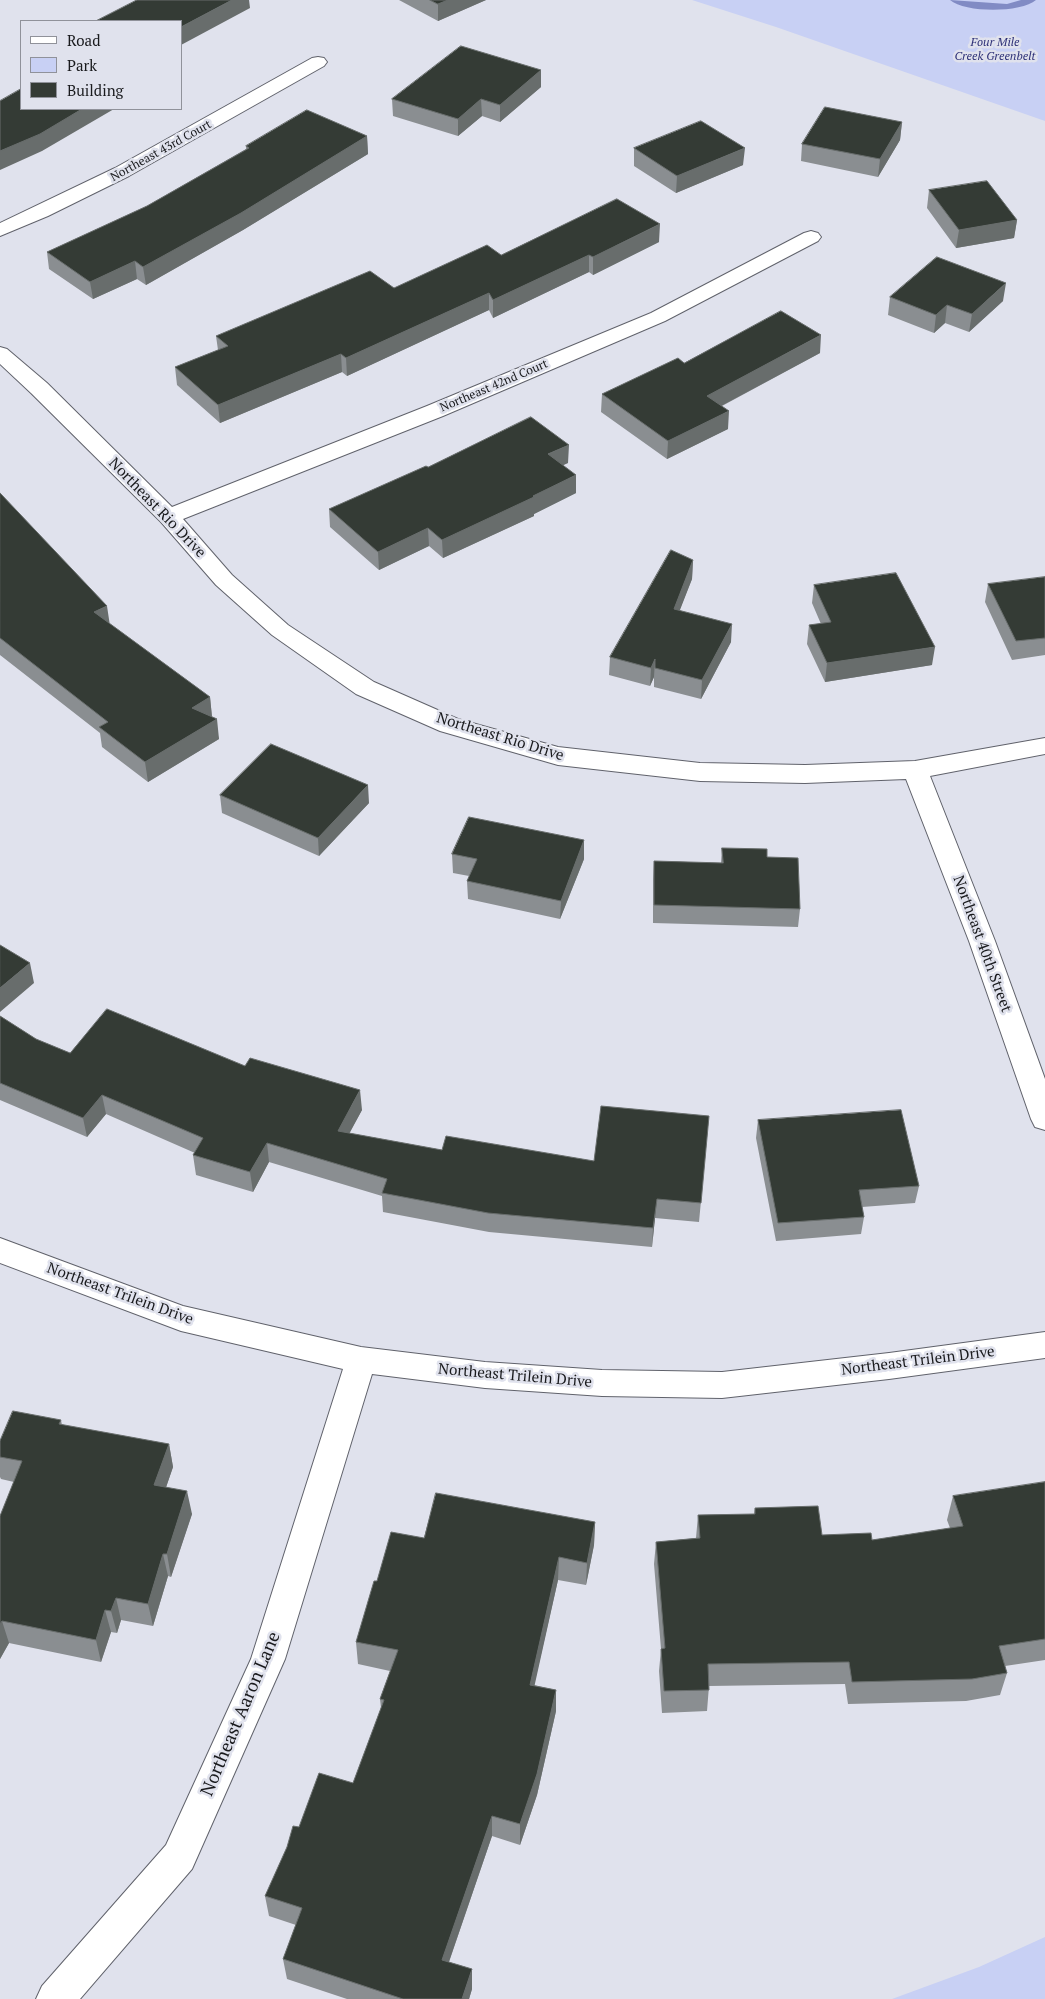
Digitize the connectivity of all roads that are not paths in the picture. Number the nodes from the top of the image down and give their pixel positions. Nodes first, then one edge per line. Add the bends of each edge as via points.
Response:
1 (318, 62) dead end
2 (0, 230) edge
3 (811, 237) dead end
4 (0, 353) edge
5 (169, 517) junction
6 (1045, 746) edge
7 (915, 770) junction
8 (1045, 1119) edge
9 (0, 1250) edge
10 (1045, 1345) edge
11 (361, 1360) junction
12 (55, 1999) edge

1 - 2 street, Northeast 43rd Court via 142,163
3 - 5 street, Northeast 42nd Court via 658,317 435,411
4 - 5 street, Northeast Rio Drive
5 - 7 street, Northeast Rio Drive via 224,580 280,630 365,688 449,725 558,756 700,772 805,774
6 - 7 street, Northeast Rio Drive
7 - 8 street, Northeast 40th Street via 982,941
9 - 11 street, Northeast Trilein Drive via 181,1318
10 - 11 street, Northeast Trilein Drive via 722,1385 602,1383 485,1375
11 - 12 street, Northeast Aaron Lane via 268,1659 179,1857

